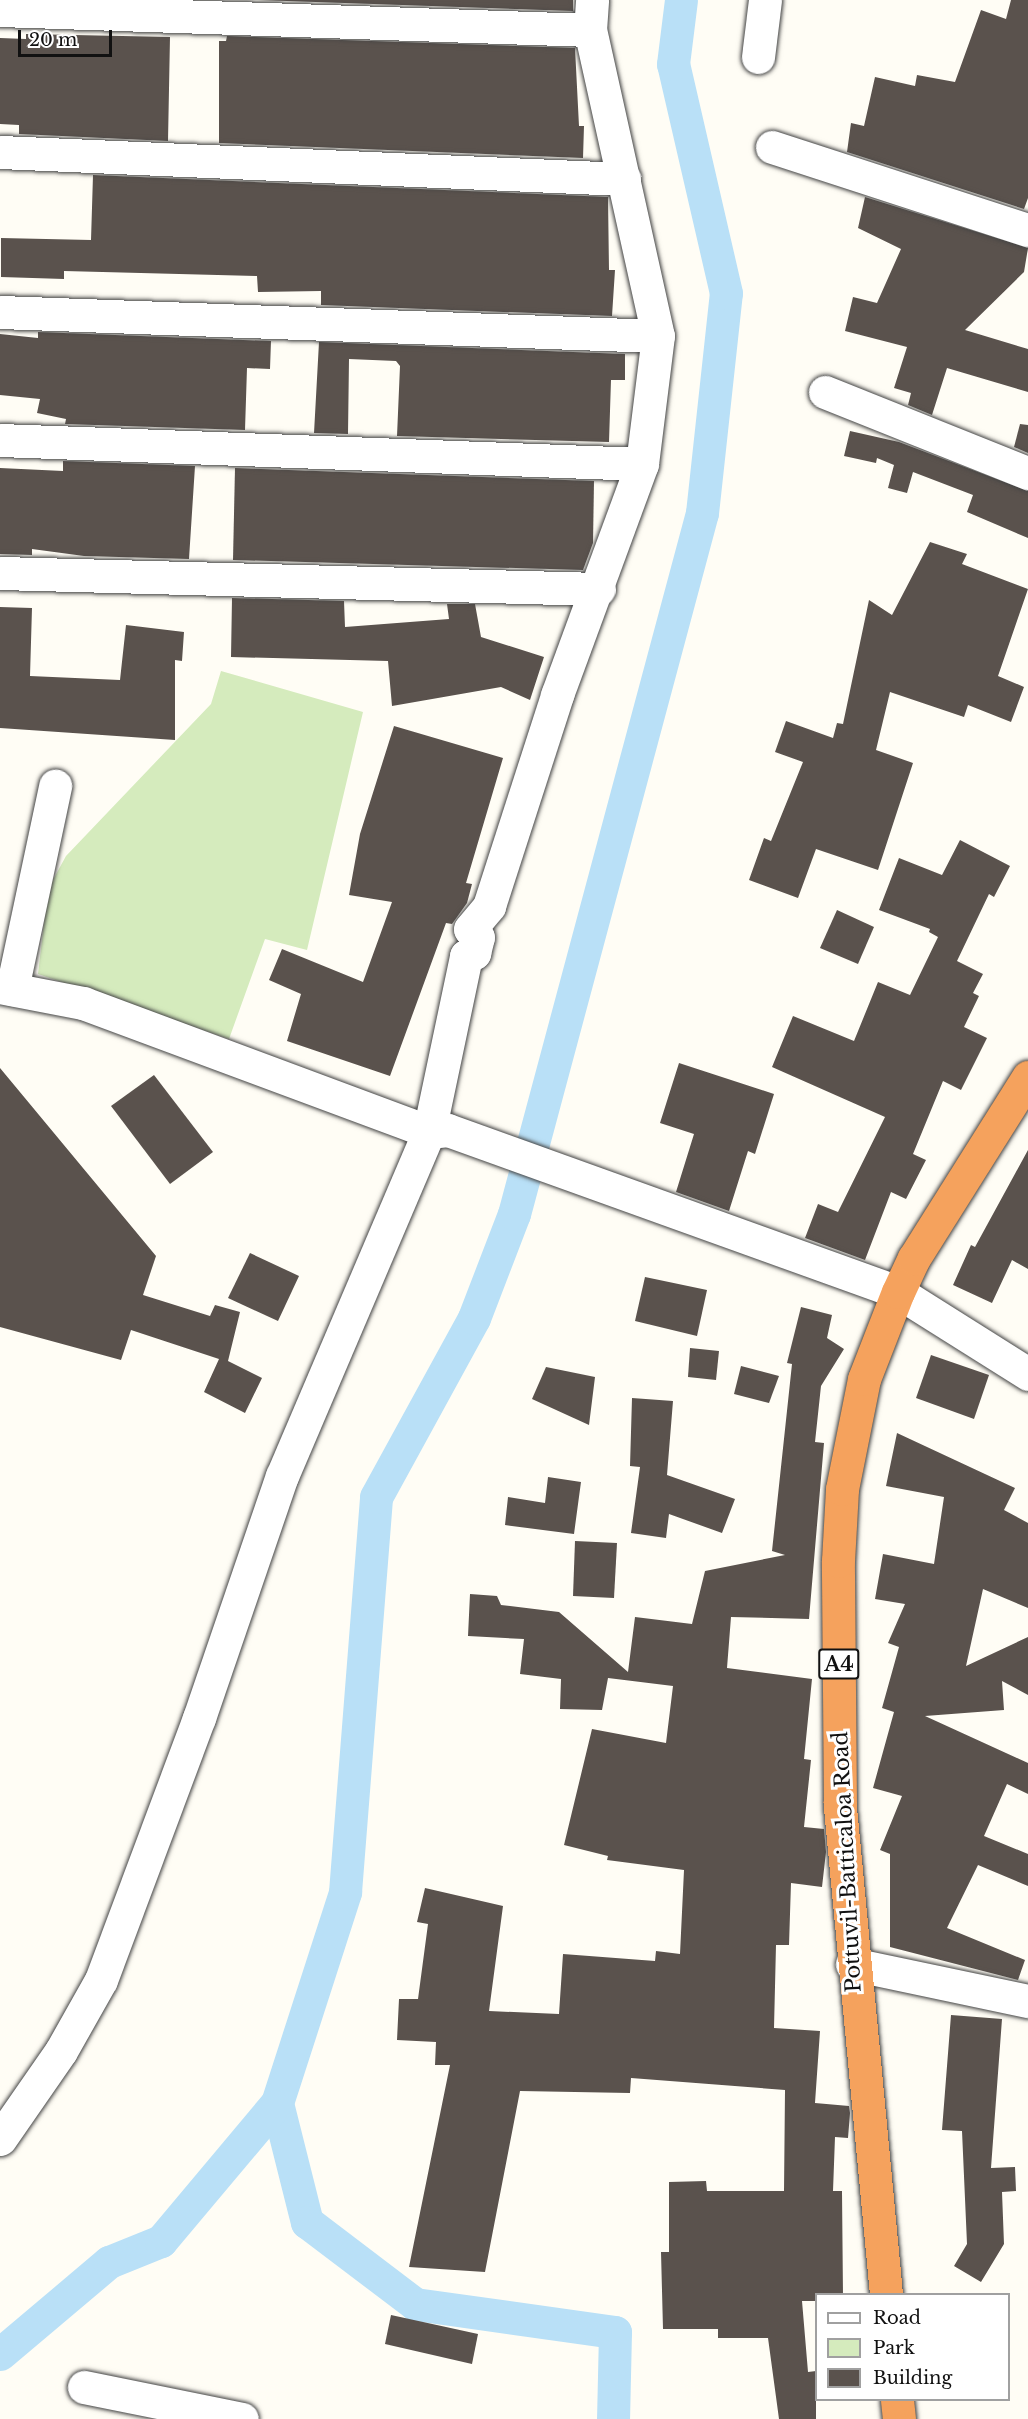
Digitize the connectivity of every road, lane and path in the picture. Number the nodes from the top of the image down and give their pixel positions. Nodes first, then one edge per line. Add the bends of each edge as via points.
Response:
1 (765, 0) edge
2 (0, 10) edge
3 (591, 15) edge
4 (758, 57) dead end
5 (771, 147) dead end
6 (0, 152) edge
7 (624, 179) junction
8 (1028, 230) edge
9 (0, 312) edge
10 (658, 336) junction
11 (825, 392) dead end
12 (0, 440) edge
13 (642, 464) junction
14 (1028, 473) edge
15 (0, 573) edge
16 (599, 589) junction
17 (56, 786) dead end
18 (6, 988) edge
19 (1028, 1077) edge
20 (439, 1131) junction
21 (898, 1292) junction
22 (1028, 1374) edge
23 (852, 1964) junction
24 (1028, 2001) edge
25 (0, 2139) edge
26 (886, 2293) edge
27 (84, 2387) dead end
28 (897, 2401) edge
29 (242, 2419) edge
30 (899, 2419) edge

1 - 4 street
2 - 3 street
3 - 7 street
5 - 8 street
6 - 7 street
7 - 10 street
9 - 10 street
10 - 13 street
11 - 14 street
12 - 13 street
13 - 16 street
15 - 16 street
16 - 20 street via 557,695 489,906 470,929 478,938 474,952 466,956
17 - 18 street
18 - 20 street via 83,1003
19 - 21 highway, Pottuvil-Batticaloa Road / A4 via 914,1258
20 - 21 street via 594,1182
20 - 25 street via 282,1476 199,1718 101,1980 61,2050
21 - 22 street
21 - 23 highway, Pottuvil-Batticaloa Road / A4 via 864,1379 838,1520 840,1804
23 - 24 street
23 - 26 highway, Pottuvil-Batticaloa Road / A4
27 - 29 street
28 - 30 highway

